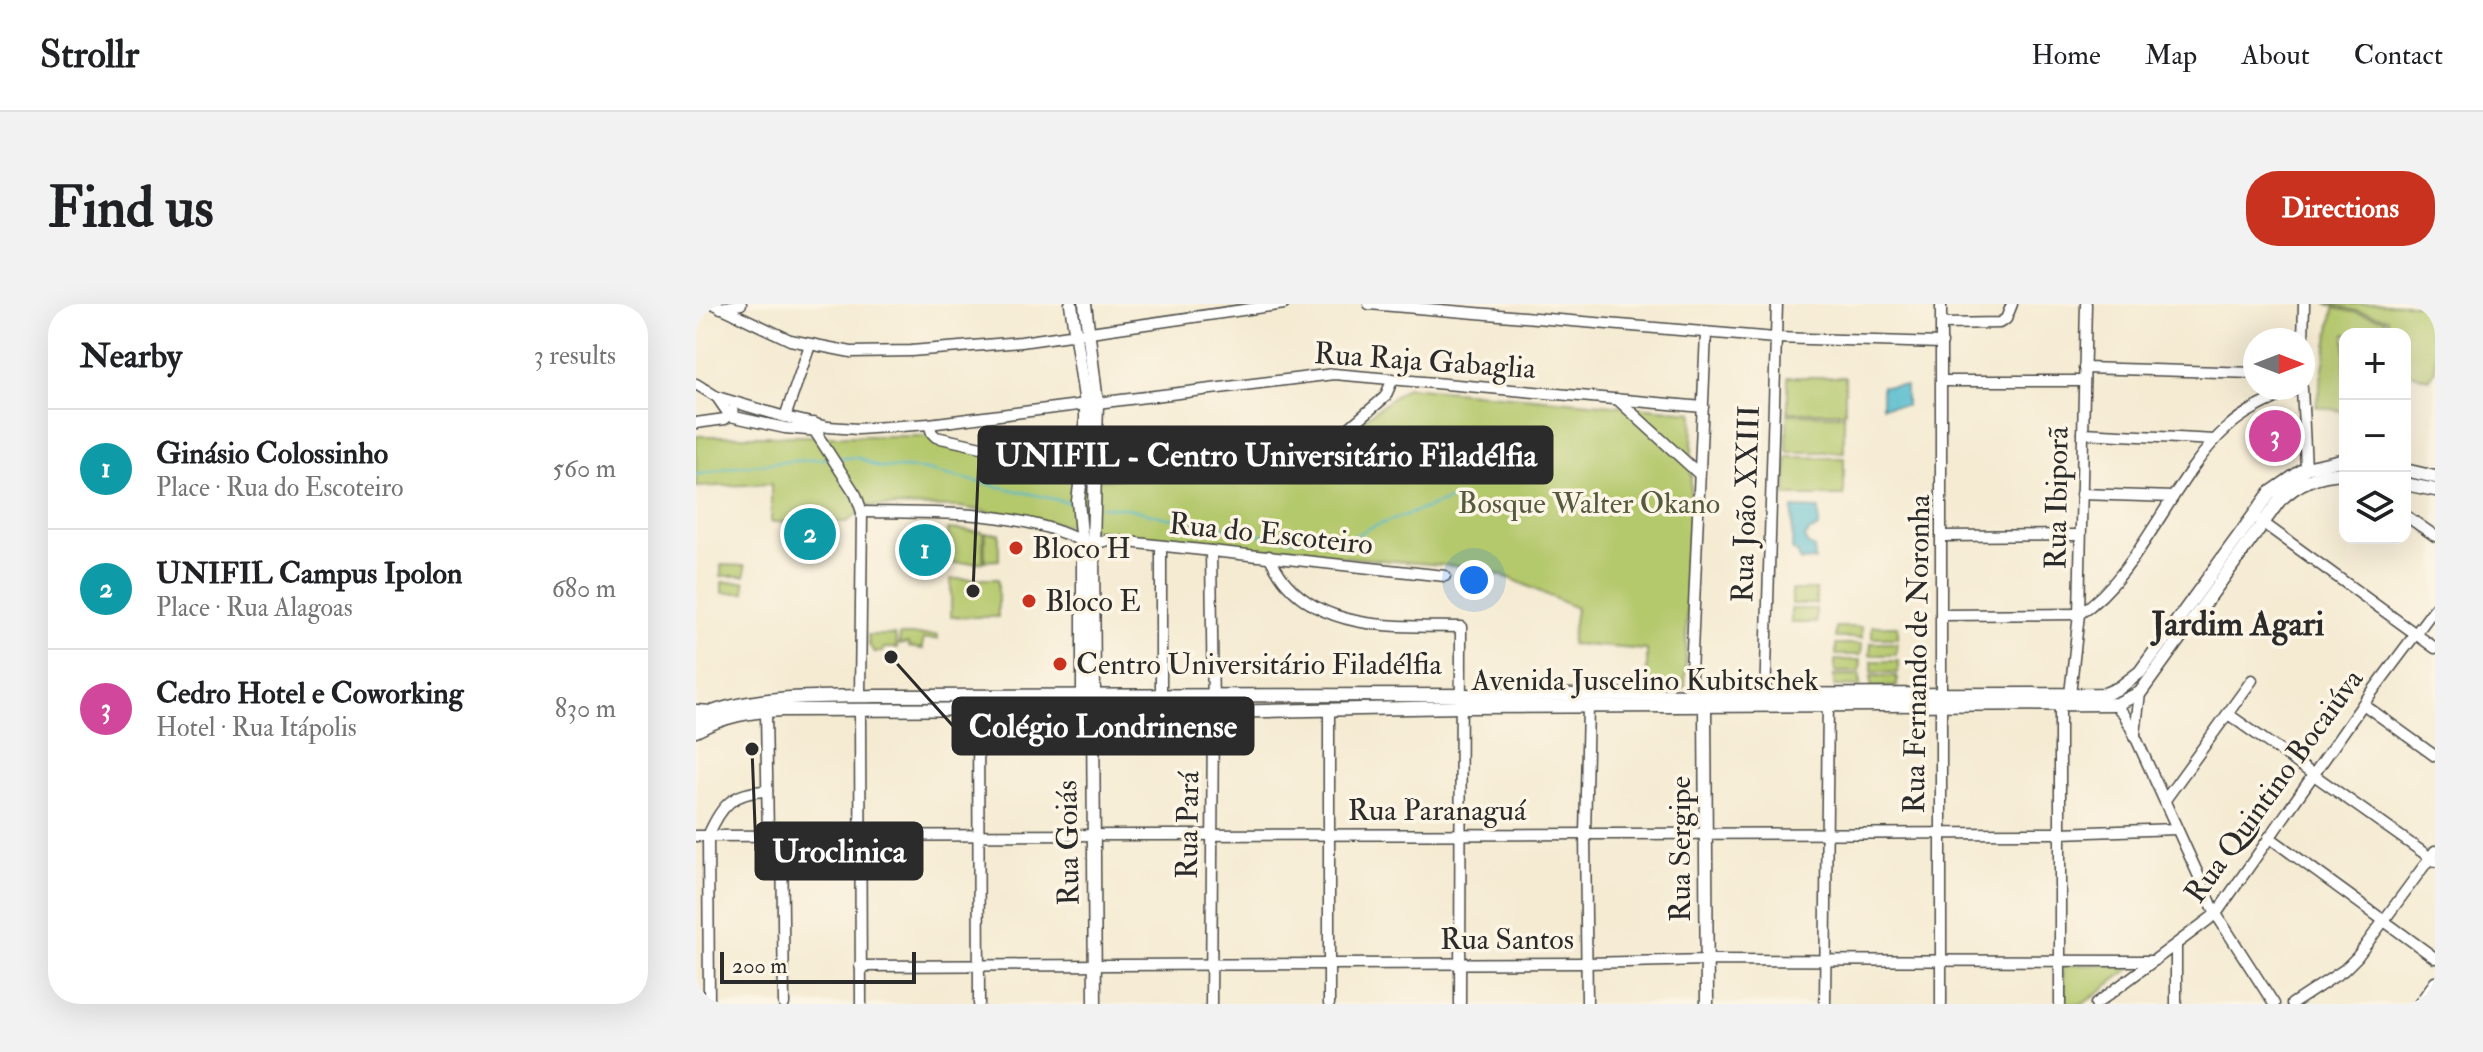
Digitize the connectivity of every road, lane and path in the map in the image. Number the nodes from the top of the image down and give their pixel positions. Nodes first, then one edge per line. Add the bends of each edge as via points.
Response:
1 (741, 304) edge
2 (1071, 304) edge
3 (1085, 304) edge
4 (1284, 304) edge
5 (1369, 304) edge
6 (1777, 304) edge
7 (1941, 304) edge
8 (2012, 304) edge
9 (2086, 304) edge
10 (2304, 304) edge
11 (718, 306) edge
12 (1203, 309) edge
13 (1942, 324) junction
14 (2303, 328) edge
15 (1083, 331) junction
16 (1706, 333) junction
17 (1775, 338) junction
18 (1942, 343) junction
19 (810, 345) junction
20 (2084, 368) junction
21 (2243, 373) edge
22 (1393, 379) junction
23 (1943, 381) junction
24 (2084, 381) junction
25 (696, 384) edge
26 (717, 397) junction
27 (1617, 399) junction
28 (2273, 400) edge
29 (2301, 400) edge
30 (1092, 403) junction
31 (746, 405) junction
32 (1703, 407) junction
33 (730, 416) junction
34 (785, 417) junction
35 (696, 423) edge
36 (929, 424) junction
37 (815, 428) junction
38 (2083, 433) junction
39 (2215, 440) junction
40 (2339, 460) edge
41 (2306, 468) junction
42 (1088, 470) junction
43 (2411, 471) edge
44 (1699, 474) junction
45 (2339, 474) edge
46 (2435, 477) edge
47 (2411, 485) edge
48 (2435, 490) edge
49 (2081, 494) junction
50 (2173, 497) junction
51 (862, 512) junction
52 (2258, 518) junction
53 (2411, 519) edge
54 (1094, 529) junction
55 (2079, 535) junction
56 (1943, 536) junction
57 (2435, 536) edge
58 (1084, 539) junction
59 (1109, 540) junction
60 (1161, 547) junction
61 (1211, 551) junction
62 (1269, 556) junction
63 (1445, 576) dead end
64 (2435, 608) edge
65 (2079, 614) junction
66 (1943, 615) junction
67 (2415, 634) junction
68 (2435, 648) edge
69 (2252, 680) dead end
70 (2140, 693) junction
71 (1161, 696) junction
72 (1213, 697) junction
73 (1400, 697) junction
74 (1941, 699) junction
75 (2074, 699) junction
76 (1698, 700) junction
77 (1828, 700) junction
78 (1090, 701) junction
79 (1765, 701) junction
80 (1461, 702) junction
81 (860, 703) junction
82 (2060, 704) junction
83 (2114, 704) junction
84 (2363, 704) junction
85 (1588, 707) junction
86 (978, 709) junction
87 (1329, 709) junction
88 (696, 710) edge
89 (766, 710) junction
90 (712, 711) junction
91 (1213, 712) junction
92 (2228, 714) junction
93 (696, 719) edge
94 (696, 731) edge
95 (2135, 736) junction
96 (2435, 756) edge
97 (2315, 774) junction
98 (767, 791) junction
99 (2165, 800) junction
100 (2177, 829) junction
101 (1706, 833) junction
102 (1825, 833) junction
103 (1940, 833) junction
104 (2060, 833) junction
105 (1459, 834) junction
106 (1585, 834) junction
107 (1094, 835) junction
108 (1212, 835) junction
109 (1327, 835) junction
110 (702, 836) edge
111 (768, 836) junction
112 (782, 836) junction
113 (859, 836) junction
114 (978, 836) junction
115 (2269, 837) junction
116 (2433, 857) edge
117 (2216, 914) junction
118 (2385, 921) junction
119 (2176, 946) junction
120 (2435, 958) edge
121 (1707, 960) junction
122 (2060, 961) junction
123 (2154, 961) junction
124 (1825, 962) junction
125 (1941, 962) junction
126 (1587, 963) junction
127 (1210, 964) junction
128 (1329, 964) junction
129 (1460, 964) junction
130 (979, 965) junction
131 (1095, 965) junction
132 (860, 966) junction
133 (2435, 982) edge
134 (709, 1004) edge
135 (784, 1004) edge
136 (861, 1004) edge
137 (979, 1004) edge
138 (1095, 1004) edge
139 (1211, 1004) edge
140 (1329, 1004) edge
141 (1460, 1004) edge
142 (1587, 1004) edge
143 (1707, 1004) edge
144 (1825, 1004) edge
145 (1941, 1004) edge
146 (2060, 1004) edge
147 (2096, 1004) edge
148 (2176, 1004) edge
149 (2274, 1004) edge
150 (2292, 1004) edge
151 (2419, 1004) edge

1 - 11 street
2 - 15 main road, Rua Goiás
3 - 15 main road, Rua Goiás
4 - 12 street
5 - 16 street
6 - 17 street, Rua João XXIII
7 - 13 street, Rua Fernando de Noronha
8 - 13 street via 1999,323
9 - 20 street, Rua Ibiporã
10 - 14 street
11 - 19 street
12 - 15 street
13 - 18 street, Rua Fernando de Noronha
15 - 19 street via 911,351 851,352
15 - 30 main road, Rua Goiás
16 - 17 street
16 - 32 street
17 - 18 street
17 - 79 street, Rua João XXIII
18 - 23 street, Rua Fernando de Noronha
19 - 34 street
20 - 21 street
20 - 24 street, Rua Ibiporã
22 - 27 street, Rua Raja Gabaglia
22 - 30 street, Rua Raja Gabaglia via 1334,374
22 - 42 street via 1385,397 1343,433 1310,449
23 - 24 street
23 - 56 street, Rua Fernando de Noronha
24 - 38 street, Rua Ibiporã
25 - 26 street
26 - 31 street
26 - 33 street
27 - 32 street, Rua Raja Gabaglia
27 - 44 street
28 - 39 street via 2249,411
29 - 41 street
30 - 36 street, Rua Raja Gabaglia
30 - 42 main road, Rua Goiás
31 - 33 street via 737,406
31 - 34 street
32 - 44 street
33 - 35 street
33 - 37 street
34 - 37 street
36 - 37 street, Rua Raja Gabaglia
36 - 42 street via 936,437
37 - 51 street
38 - 39 street
38 - 49 street, Rua Ibiporã
39 - 50 street
40 - 41 main road, Avenida Juscelino Kubitschek
41 - 52 main road, Avenida Juscelino Kubitschek via 2276,487
42 - 54 main road, Rua Goiás
42 - 58 main road, Rua Goiás via 1078,501
43 - 46 main road
44 - 76 street
45 - 52 main road, Avenida Juscelino Kubitschek via 2298,485
47 - 48 main road
49 - 50 street
49 - 55 street, Rua Ibiporã
50 - 65 street via 2107,593
51 - 58 street, Rua do Escoteiro via 964,513
51 - 81 street
52 - 67 street
52 - 70 main road, Avenida Juscelino Kubitschek
52 - 75 main road, Avenida Juscelino Kubitschek via 2130,681 2111,693
53 - 57 street
54 - 58 main road, Rua Goiás
54 - 59 street
55 - 56 street
55 - 65 street, Rua Ibiporã
56 - 66 street, Rua Fernando de Noronha
58 - 59 street, Rua do Escoteiro
58 - 78 main road, Rua Goiás
58 - 78 main road, Rua Goiás
59 - 60 street, Rua do Escoteiro
60 - 61 street, Rua do Escoteiro
60 - 71 street
61 - 62 street, Rua do Escoteiro
61 - 72 street, Rua Pará
62 - 63 street, Rua do Escoteiro
62 - 80 street via 1293,590 1336,617 1461,627
64 - 67 street, Rua Quintino Bocaiúva
65 - 66 street
65 - 75 street, Rua Ibiporã
66 - 74 street, Rua Fernando de Noronha
67 - 68 street
67 - 84 street, Rua Quintino Bocaiúva
69 - 92 street
70 - 83 main road, Avenida Juscelino Kubitschek
70 - 95 street
71 - 72 main road, Avenida Juscelino Kubitschek
71 - 78 main road, Avenida Juscelino Kubitschek
72 - 73 main road, Avenida Juscelino Kubitschek
72 - 91 street, Rua Pará
73 - 80 main road, Avenida Juscelino Kubitschek
73 - 87 main road via 1343,702
74 - 75 main road, Avenida Juscelino Kubitschek
74 - 77 main road, Avenida Juscelino Kubitschek
74 - 82 main road, Avenida Juscelino Kubitschek
74 - 103 street, Rua Fernando de Noronha
75 - 82 main road, Avenida Juscelino Kubitschek
75 - 83 main road, Avenida Juscelino Kubitschek
76 - 79 main road, Avenida Juscelino Kubitschek
76 - 80 main road, Avenida Juscelino Kubitschek
76 - 85 main road, Avenida Juscelino Kubitschek
76 - 101 main road, Rua Sergipe
77 - 79 main road, Avenida Juscelino Kubitschek
77 - 102 street
78 - 81 main road, Avenida Juscelino Kubitschek via 889,696
78 - 86 main road, Avenida Juscelino Kubitschek
78 - 91 main road, Avenida Juscelino Kubitschek
78 - 107 main road, Rua Goiás
80 - 85 main road, Avenida Juscelino Kubitschek
80 - 87 main road, Avenida Juscelino Kubitschek
80 - 105 street
81 - 86 main road, Avenida Juscelino Kubitschek
81 - 89 main road, Avenida Juscelino Kubitschek
81 - 90 main road, Avenida Juscelino Kubitschek via 760,701
81 - 113 street
82 - 104 street
83 - 95 street
84 - 96 street
84 - 97 street, Rua Quintino Bocaiúva
85 - 106 street
86 - 114 street
87 - 91 main road, Avenida Juscelino Kubitschek
87 - 109 street
88 - 90 street
89 - 94 main road, Avenida Juscelino Kubitschek via 719,719
89 - 98 street
90 - 93 main road, Avenida Juscelino Kubitschek
91 - 108 street, Rua Pará
92 - 97 street
92 - 99 street
95 - 99 street
97 - 115 street, Rua Quintino Bocaiúva
97 - 116 street
98 - 110 street via 729,802
98 - 111 street
99 - 100 street
100 - 104 street, Rua Paranaguá
100 - 117 street
101 - 102 street, Rua Paranaguá
101 - 106 street, Rua Paranaguá
101 - 121 main road, Rua Sergipe
102 - 103 street, Rua Paranaguá
102 - 124 street
103 - 104 street, Rua Paranaguá
103 - 125 street, Rua Fernando de Noronha
104 - 122 street
105 - 106 street, Rua Paranaguá
105 - 109 street, Rua Paranaguá
105 - 129 street
106 - 126 street
107 - 108 street, Rua Paranaguá
107 - 114 street, Rua Paranaguá
107 - 131 main road, Rua Goiás
108 - 109 street, Rua Paranaguá
108 - 127 street, Rua Pará
109 - 128 street
110 - 111 street, Rua Paranaguá
110 - 134 street
111 - 112 street, Rua Paranaguá
112 - 113 street, Rua Paranaguá
112 - 135 street
113 - 114 street, Rua Paranaguá
113 - 132 street
114 - 130 street
115 - 117 street, Rua Quintino Bocaiúva
115 - 118 street
116 - 118 street
117 - 119 street, Rua Quintino Bocaiúva
117 - 149 street
118 - 120 street
118 - 150 street via 2344,970
119 - 123 street, Rua Quintino Bocaiúva
119 - 148 street
121 - 124 street, Rua Santos
121 - 126 street, Rua Santos
121 - 143 main road, Rua Sergipe
122 - 123 street, Rua Santos
122 - 125 street, Rua Santos
122 - 146 street
123 - 147 street, Rua Quintino Bocaiúva
124 - 125 street, Rua Santos
124 - 144 street
125 - 145 street, Rua Fernando de Noronha
126 - 129 street, Rua Santos
126 - 142 street
127 - 128 street, Rua Santos
127 - 131 street, Rua Santos
127 - 139 street, Rua Pará
128 - 129 street, Rua Santos
128 - 140 street
129 - 141 street
130 - 131 street, Rua Santos
130 - 132 street, Rua Santos
130 - 137 street
131 - 138 main road, Rua Goiás
132 - 136 street
133 - 151 street

